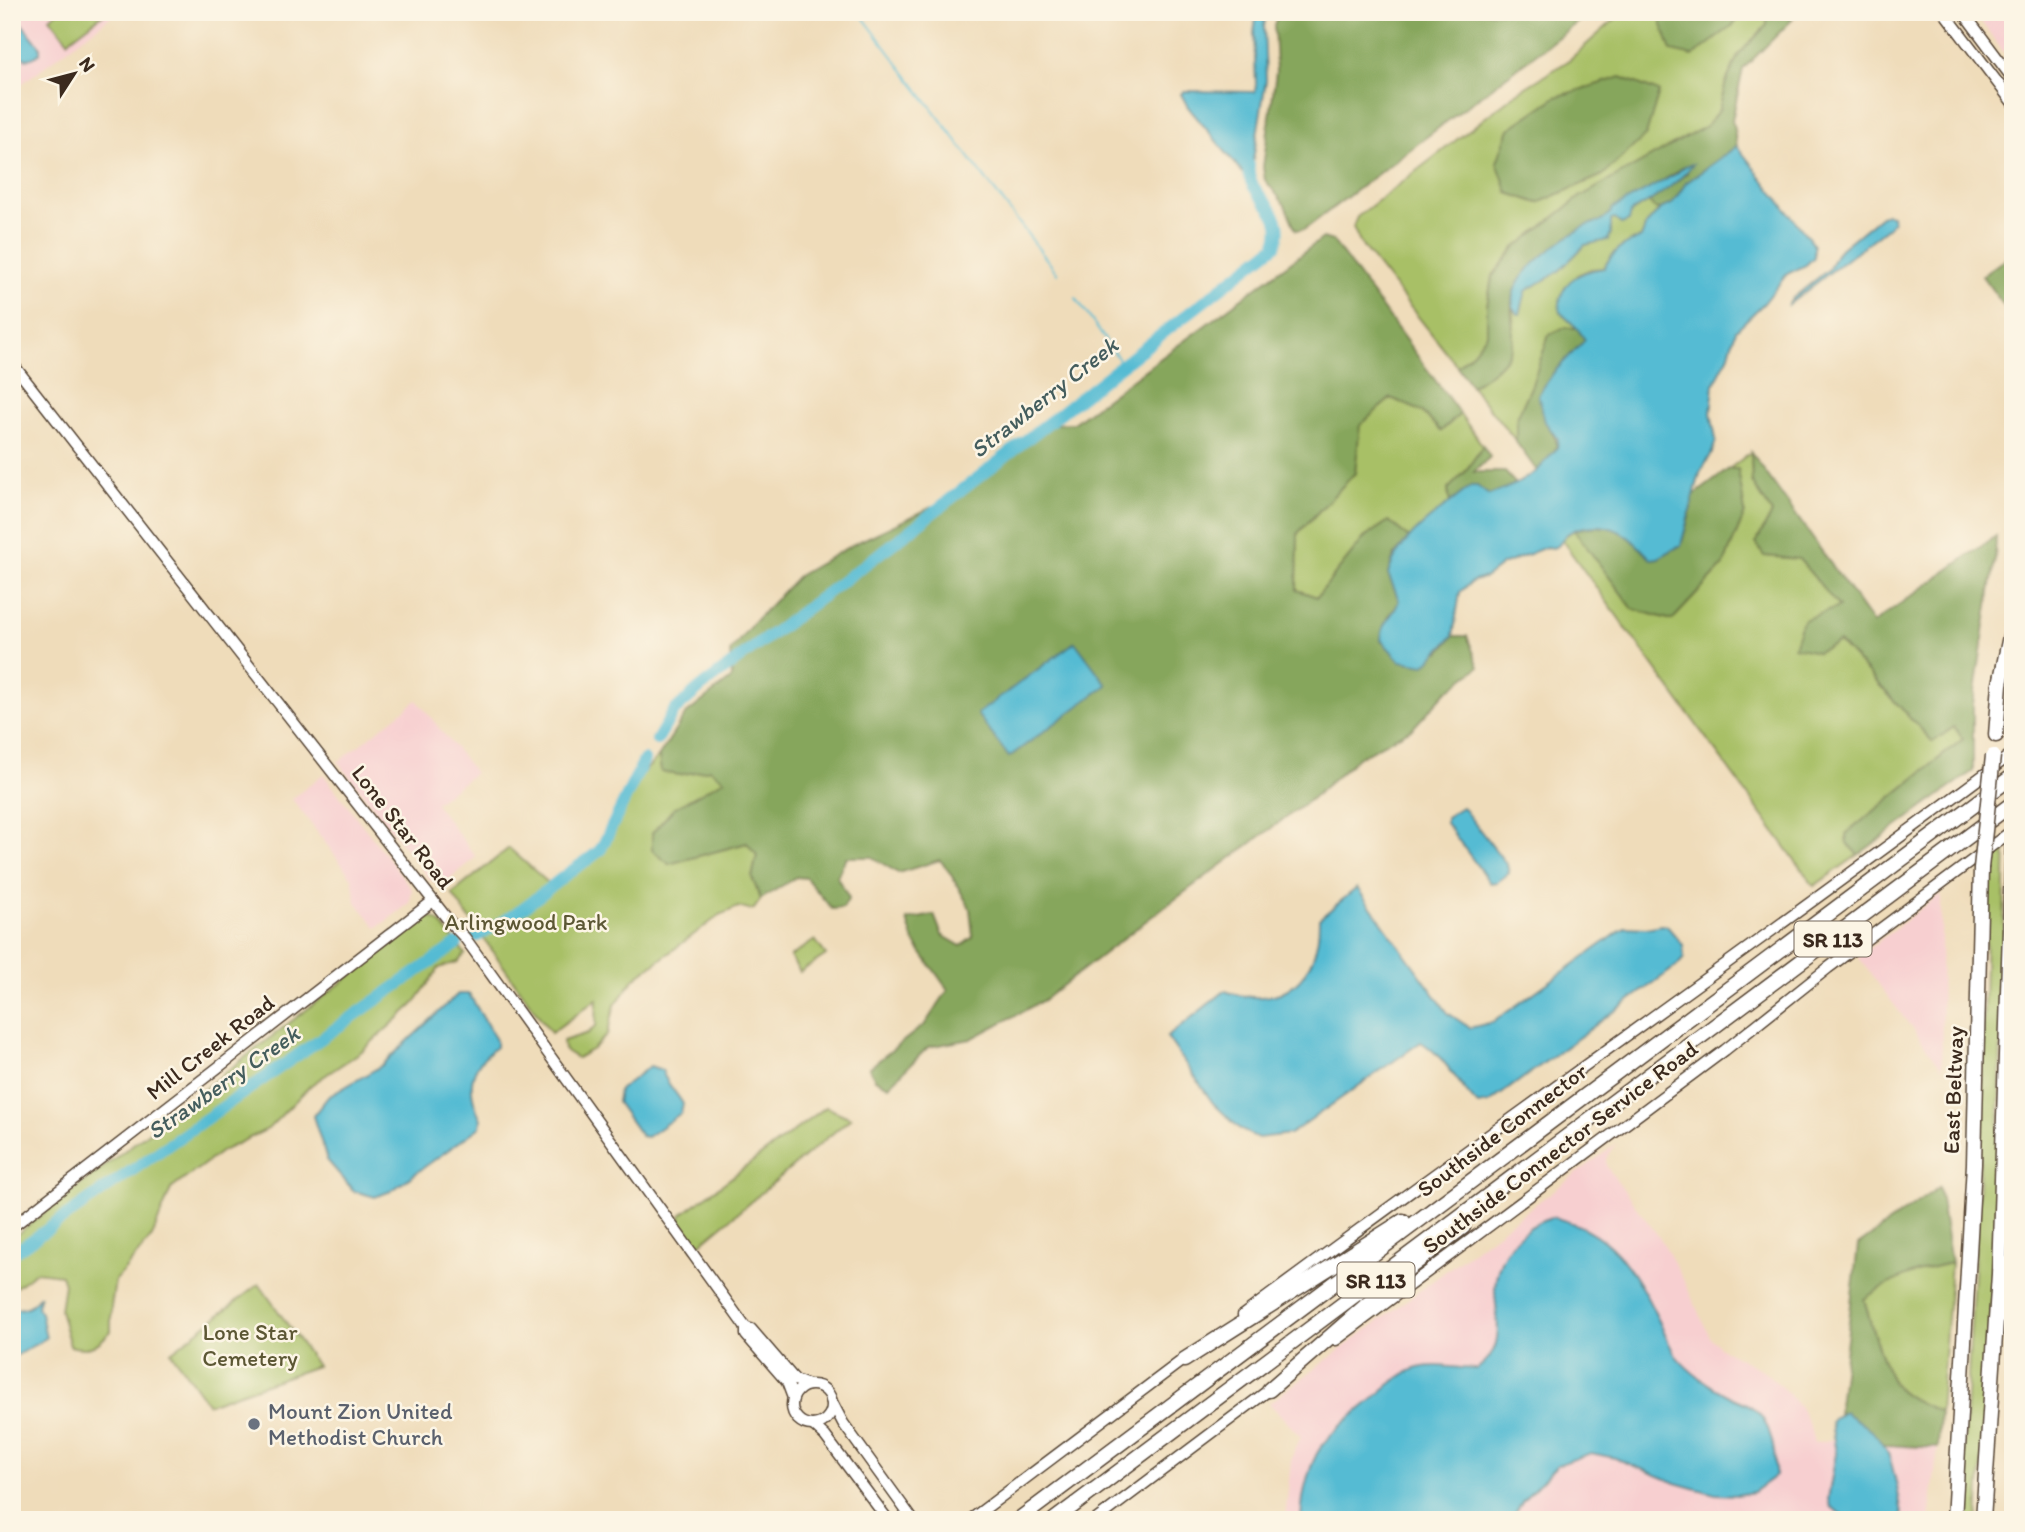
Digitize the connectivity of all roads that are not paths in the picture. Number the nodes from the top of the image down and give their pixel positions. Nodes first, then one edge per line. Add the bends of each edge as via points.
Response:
1 (1944, 12) edge
2 (1955, 12) edge
3 (1965, 15) edge
4 (2013, 79) edge
5 (2012, 98) edge
6 (12, 363) edge
7 (2013, 622) edge
8 (2013, 664) edge
9 (1996, 735) junction
10 (2013, 753) edge
11 (2013, 776) edge
12 (2013, 803) edge
13 (2013, 809) edge
14 (2013, 830) edge
15 (2013, 836) edge
16 (1967, 838) junction
17 (2012, 843) edge
18 (433, 901) junction
19 (1698, 1040) junction
20 (1453, 1194) junction
21 (12, 1227) edge
22 (746, 1328) junction
23 (1184, 1360) junction
24 (808, 1385) junction
25 (1269, 1390) junction
26 (793, 1398) junction
27 (831, 1400) junction
28 (813, 1425) junction
29 (888, 1520) edge
30 (913, 1520) edge
31 (970, 1520) edge
32 (1018, 1520) edge
33 (1054, 1520) edge
34 (1096, 1520) edge
35 (1954, 1520) edge
36 (1983, 1520) edge

1 - 5 street
2 - 3 street
3 - 4 street
6 - 18 street, Lone Star Road
7 - 9 highway via 2000,684
8 - 9 highway, East Beltway
9 - 35 highway, East Beltway, bridge via 1981,868 1974,1164
10 - 23 street, Southside Connector
11 - 20 highway, Southside Connector / SR 113
12 - 16 highway, Southside Connector / SR 113
13 - 16 highway
14 - 25 street, Southside Connector Service Road
15 - 17 highway
16 - 19 highway, Southside Connector / SR 113
17 - 36 highway via 2000,1246
18 - 21 street, Mill Creek Road
18 - 22 street, Lone Star Road via 543,1044
19 - 25 highway via 1409,1268
19 - 33 highway, Southside Connector / SR 113
20 - 23 highway via 1432,1202
20 - 32 highway, Southside Connector / SR 113
22 - 24 street, Lone Star Road via 795,1380
22 - 26 street, Lone Star Road via 746,1335 787,1382
23 - 31 street, Southside Connector
24 - 26 street
24 - 27 street via 824,1389
25 - 34 street, Southside Connector Service Road
26 - 28 street via 796,1418
27 - 28 street via 828,1417
27 - 30 street
28 - 29 street

